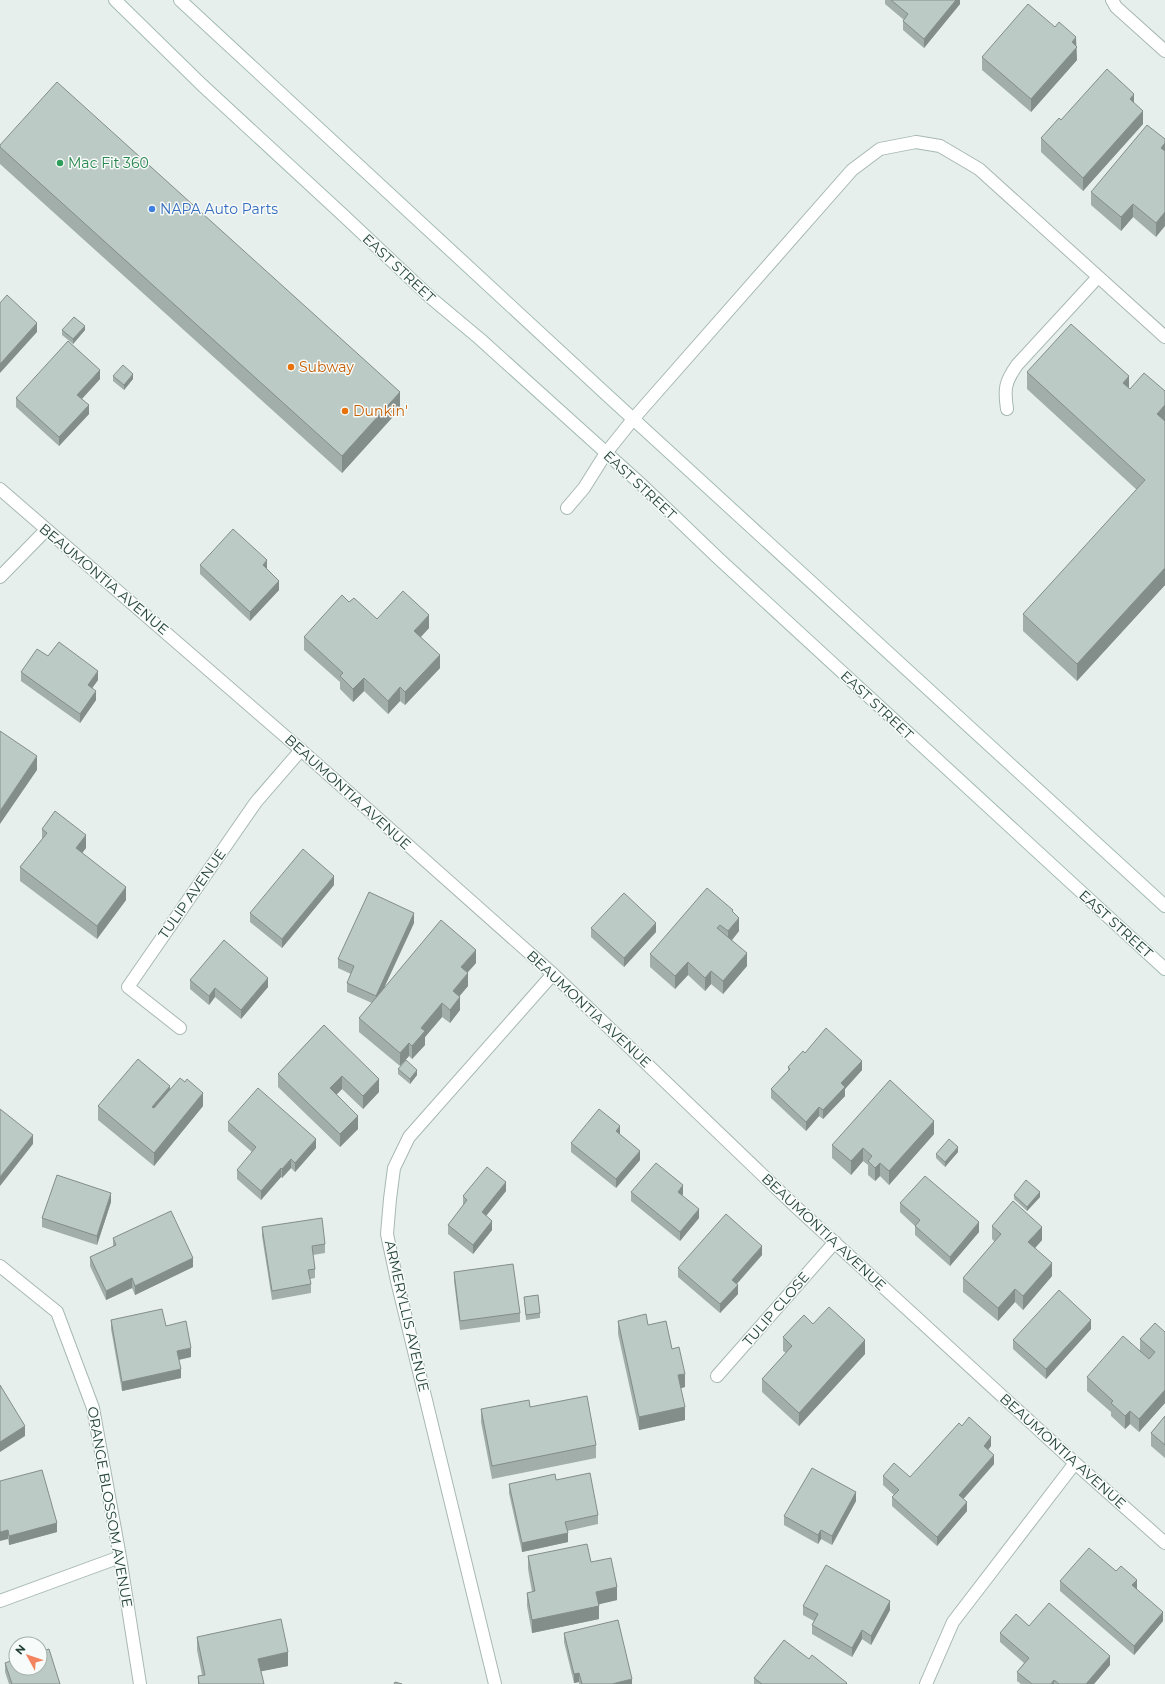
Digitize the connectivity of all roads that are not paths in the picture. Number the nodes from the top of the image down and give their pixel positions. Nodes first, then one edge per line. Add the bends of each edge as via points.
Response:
1 (115, 0) edge
2 (180, 0) edge
3 (1112, 0) edge
4 (1165, 51) edge
5 (1098, 277) junction
6 (1165, 338) edge
7 (1008, 408) dead end
8 (634, 418) junction
9 (606, 453) junction
10 (0, 489) edge
11 (567, 508) dead end
12 (46, 530) junction
13 (0, 577) edge
14 (301, 750) junction
15 (1165, 906) edge
16 (1165, 969) edge
17 (553, 974) junction
18 (180, 1028) dead end
19 (834, 1242) junction
20 (0, 1266) edge
21 (717, 1376) dead end
22 (1075, 1463) junction
23 (1165, 1543) edge
24 (120, 1557) junction
25 (0, 1601) edge
26 (140, 1684) edge
27 (494, 1684) edge
28 (926, 1684) edge

1 - 9 street, EAST STREET via 202,85 431,298
2 - 8 street
3 - 4 street via 1116,7
5 - 6 street
5 - 7 street via 1016,365 1004,391
5 - 8 street via 979,169 940,146 916,142 880,150 852,170
8 - 9 street
8 - 15 street
9 - 11 street via 584,488
9 - 16 street, EAST STREET
10 - 12 street, BEAUMONTIA AVENUE
12 - 13 street
12 - 14 street, BEAUMONTIA AVENUE
14 - 17 street, BEAUMONTIA AVENUE
14 - 18 street, TULIP AVENUE via 256,802 128,987
17 - 19 street, BEAUMONTIA AVENUE
17 - 27 street, ARMERYLLIS AVENUE via 409,1137 394,1168 390,1199 388,1234 396,1273
19 - 21 street, TULIP CLOSE
19 - 22 street, BEAUMONTIA AVENUE
20 - 24 street, ORANGE BLOSSOM AVENUE via 57,1312 93,1408
22 - 23 street, BEAUMONTIA AVENUE
22 - 28 street via 953,1622
24 - 25 street
24 - 26 street, ORANGE BLOSSOM AVENUE

